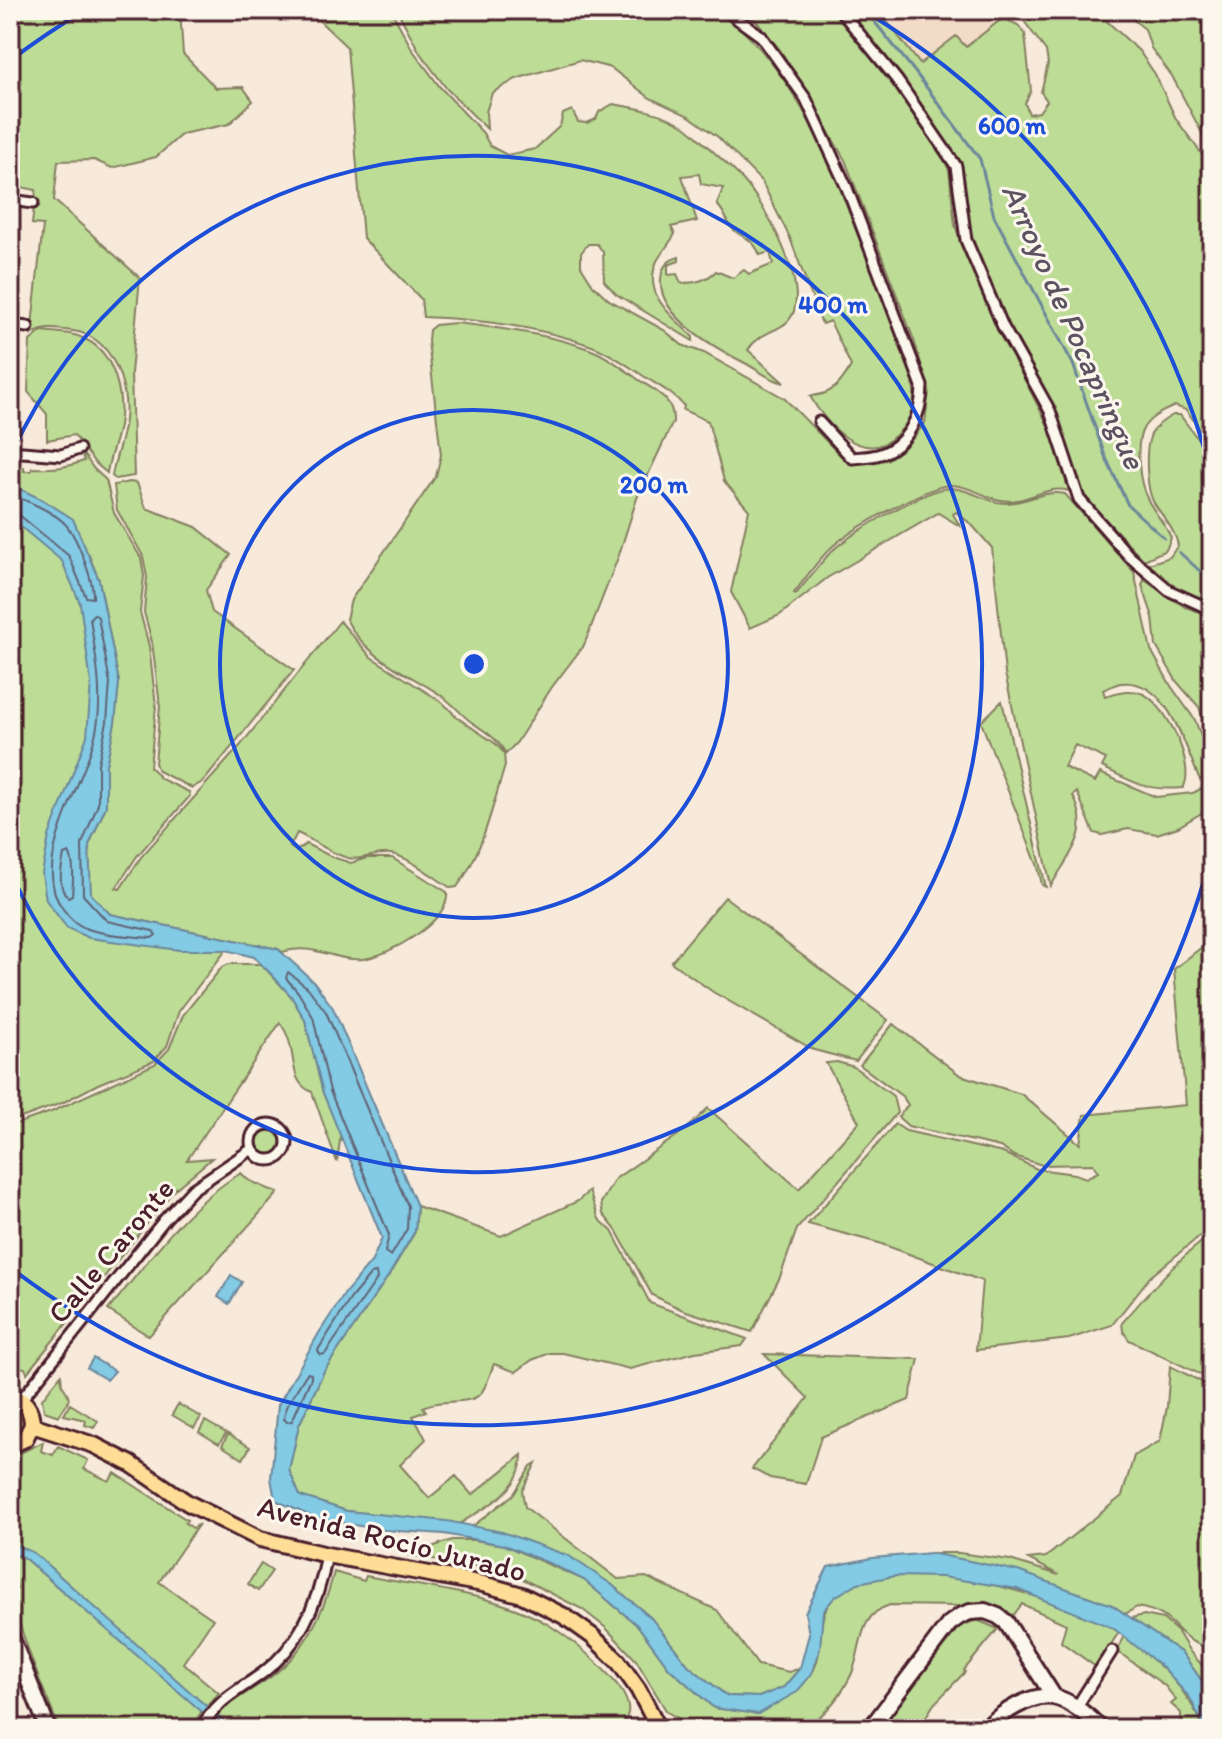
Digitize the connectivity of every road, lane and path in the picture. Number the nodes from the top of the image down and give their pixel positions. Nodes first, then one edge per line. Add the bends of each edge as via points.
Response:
1 (725, 10) edge
2 (840, 10) edge
3 (10, 200) edge
4 (33, 203) dead end
5 (10, 325) edge
6 (28, 327) dead end
7 (819, 422) dead end
8 (79, 449) dead end
9 (10, 451) edge
10 (1212, 610) edge
11 (252, 1149) dead end
12 (16, 1398) edge
13 (32, 1425) junction
14 (10, 1446) edge
15 (327, 1555) junction
16 (10, 1634) edge
17 (1112, 1651) dead end
18 (1054, 1697) junction
19 (1076, 1708) junction
20 (48, 1729) edge
21 (200, 1729) edge
22 (659, 1729) edge
23 (870, 1729) edge
24 (985, 1729) edge
25 (1101, 1729) edge

1 - 7 street via 761,36 806,99 847,188 922,386 922,407 907,436 880,455 852,458
2 - 10 street via 956,166 966,240 1003,327 1050,411 1079,499 1129,556 1170,591
3 - 4 street
5 - 6 street
8 - 9 street via 61,455
11 - 12 street, Calle Caronte via 193,1189
12 - 13 main road via 28,1406
13 - 14 main road via 25,1439
13 - 15 main road, Avenida Rocío Jurado via 94,1445 188,1503 260,1539
15 - 21 street via 309,1619 290,1646 214,1708
15 - 22 main road, Avenida Rocío Jurado via 483,1584 522,1595 564,1616 618,1661
16 - 20 street
17 - 19 street
18 - 19 street
18 - 23 street via 1006,1622 985,1611 970,1612 949,1624
18 - 24 street via 1015,1706
19 - 25 street

